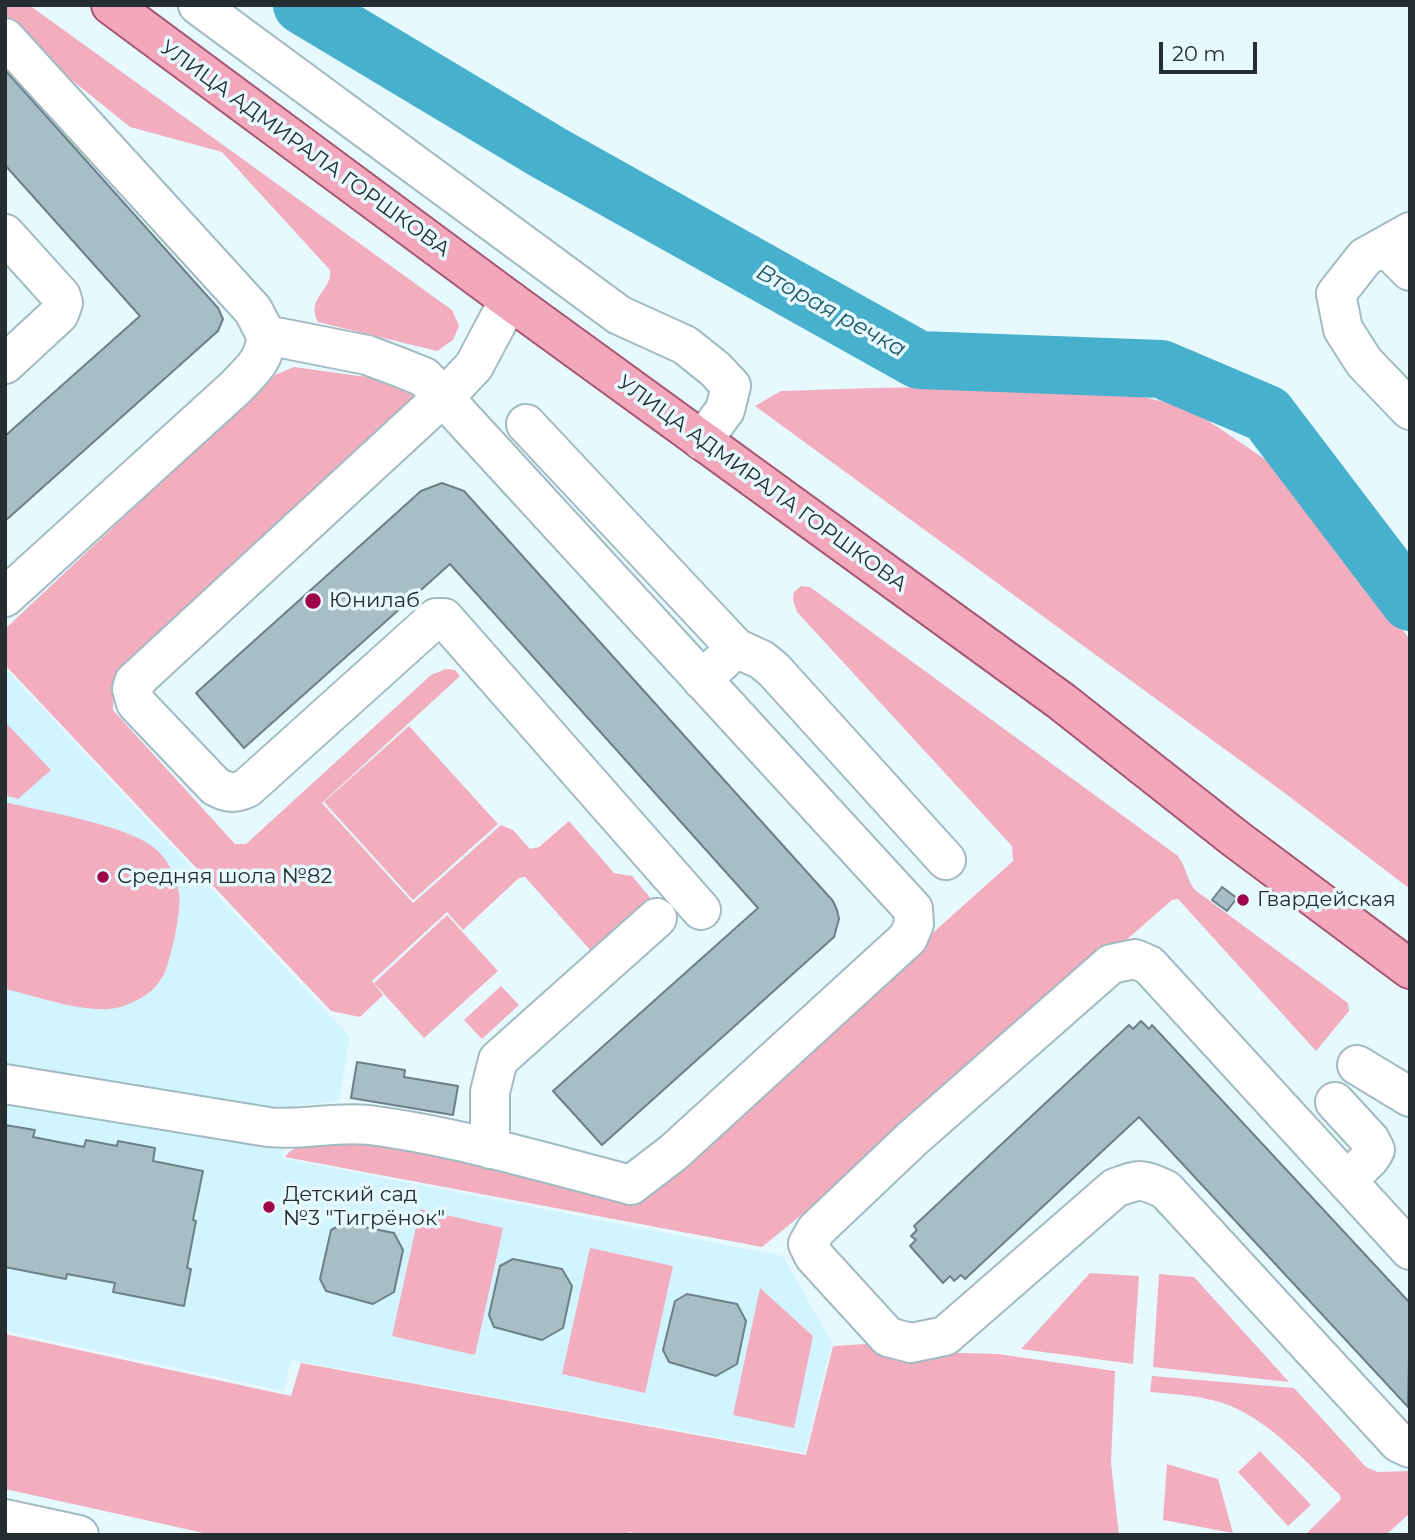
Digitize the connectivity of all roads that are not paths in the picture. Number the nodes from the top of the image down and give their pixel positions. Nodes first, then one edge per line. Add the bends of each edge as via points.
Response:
1 (111, 5) edge
2 (198, 5) edge
3 (5, 38) edge
4 (5, 234) edge
5 (1402, 250) edge
6 (509, 300) junction
7 (266, 335) junction
8 (5, 364) edge
9 (443, 397) junction
10 (1410, 410) edge
11 (526, 424) dead end
12 (702, 441) junction
13 (5, 597) edge
14 (736, 648) junction
15 (702, 680) junction
16 (946, 860) dead end
17 (701, 910) dead end
18 (657, 918) dead end
19 (1410, 969) edge
20 (1356, 1065) dead end
21 (5, 1084) edge
22 (1410, 1097) edge
23 (1335, 1102) dead end
24 (490, 1149) junction
25 (1347, 1181) junction
26 (1403, 1227) edge
27 (1410, 1448) edge
28 (5, 1519) edge
29 (79, 1535) edge

1 - 6 main road, УЛИЦА АДМИРАЛА ГОРШКОВА
2 - 12 lane via 618,315 685,345 715,369 731,386 725,410
3 - 7 lane via 253,310
4 - 8 lane via 63,303 59,314
5 - 10 lane via 1365,257 1336,294 1343,329 1364,362
6 - 9 lane via 474,366
6 - 12 main road, УЛИЦА АДМИРАЛА ГОРШКОВА
7 - 9 lane via 366,355 424,377
7 - 13 lane via 261,362
9 - 15 lane
9 - 17 lane via 134,682 136,703 215,786 227,793 237,792 247,788 436,618 444,618
11 - 14 lane
12 - 19 main road, УЛИЦА АДМИРАЛА ГОРШКОВА via 1061,701
14 - 15 lane
14 - 16 lane via 774,670
15 - 24 lane via 914,909 911,932 694,1134 631,1185
18 - 24 lane via 498,1060 491,1092
20 - 22 lane
21 - 24 lane via 268,1127 368,1125
23 - 25 lane via 1375,1150
25 - 26 lane
25 - 27 lane via 1149,965 1135,959 1111,964 914,1138 816,1230 808,1244 888,1337 911,1343 945,1336 1115,1188 1139,1179 1152,1183 1166,1190 1399,1443
28 - 29 lane

